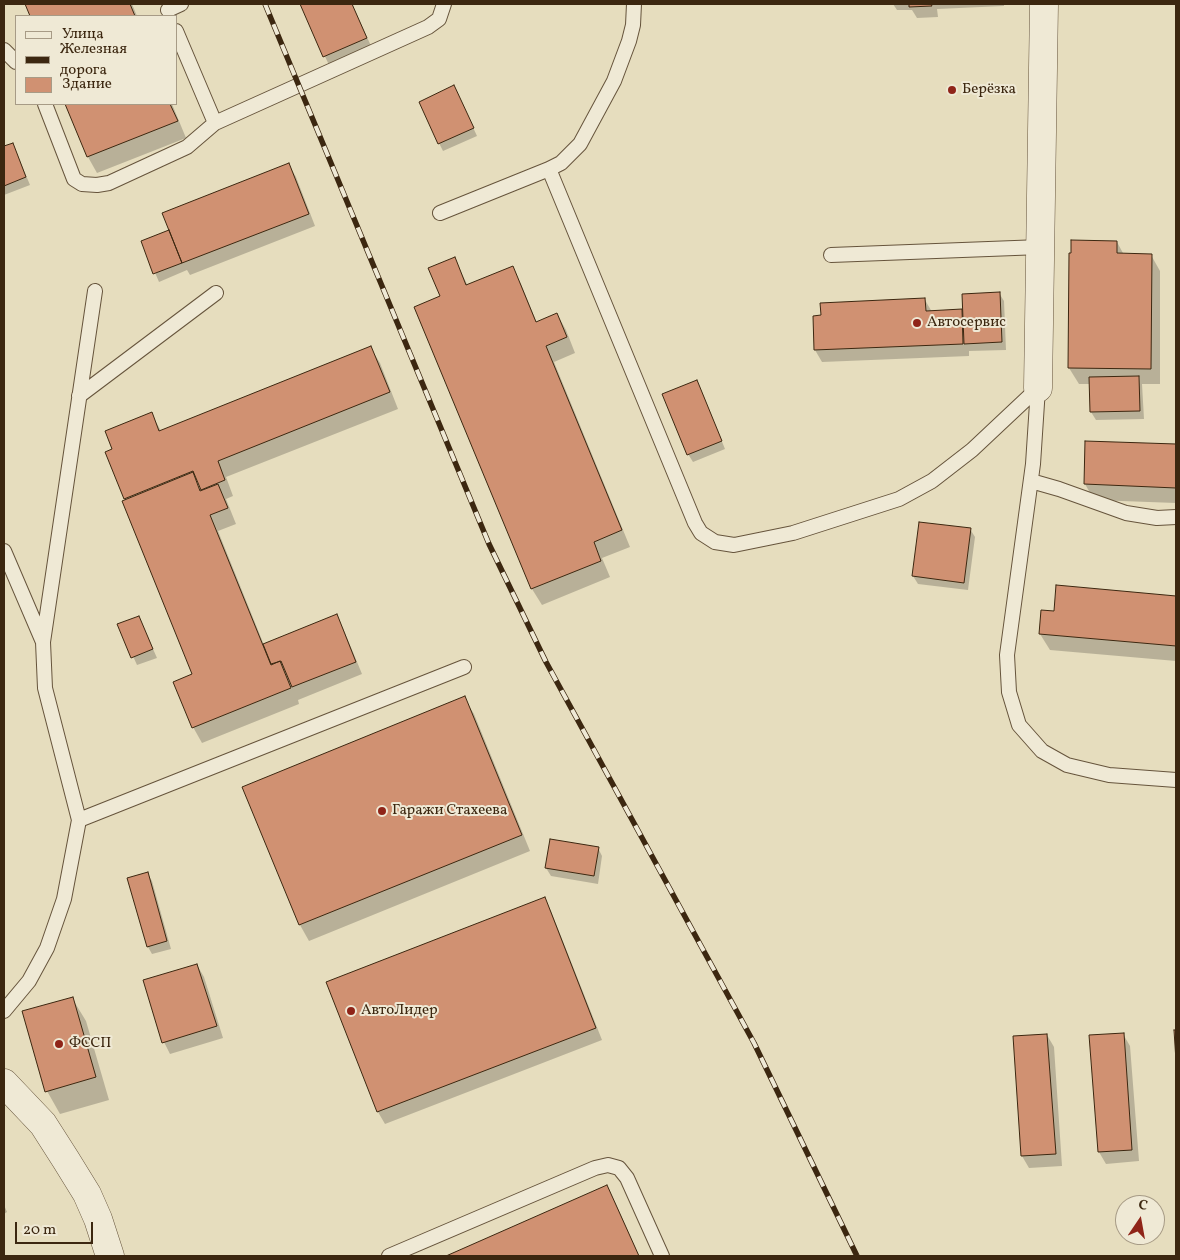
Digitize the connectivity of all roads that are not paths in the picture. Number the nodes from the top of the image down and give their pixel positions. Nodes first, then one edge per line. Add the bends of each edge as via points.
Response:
1 (181, 4) edge
2 (444, 4) edge
3 (634, 4) edge
4 (1044, 4) edge
5 (167, 10) edge
6 (178, 36) edge
7 (4, 50) edge
8 (15, 61) edge
9 (45, 105) edge
10 (215, 124) junction
11 (549, 169) junction
12 (440, 213) dead end
13 (1041, 247) junction
14 (831, 254) dead end
15 (95, 291) dead end
16 (216, 292) dead end
17 (1038, 388) junction
18 (79, 396) junction
19 (1031, 481) junction
20 (1176, 517) edge
21 (4, 550) edge
22 (43, 642) junction
23 (464, 667) dead end
24 (1176, 780) edge
25 (79, 820) junction
26 (4, 1012) edge
27 (4, 1083) edge
28 (110, 1256) edge
29 (389, 1256) edge
30 (662, 1256) edge

1 - 5 lane
2 - 10 lane via 439,19 428,27
3 - 11 lane via 633,26 614,81 580,144 561,163
4 - 13 street
6 - 10 lane
7 - 8 lane
9 - 10 lane via 74,179 82,184 109,183 187,147
11 - 12 lane
11 - 17 lane via 695,523 701,533 715,542 734,545 793,533 899,499 932,481 972,450
13 - 14 lane
13 - 17 street
15 - 18 lane
16 - 18 lane
17 - 19 lane
18 - 22 lane
19 - 20 lane via 1126,513 1157,518
19 - 24 lane via 1007,655 1009,692 1019,725 1042,751 1067,765 1109,775
21 - 22 lane
22 - 25 lane via 46,688
23 - 25 lane
25 - 26 lane via 64,899 47,948 28,981
27 - 28 street via 42,1124 66,1160 98,1218
29 - 30 lane via 608,1165 619,1168 626,1178

